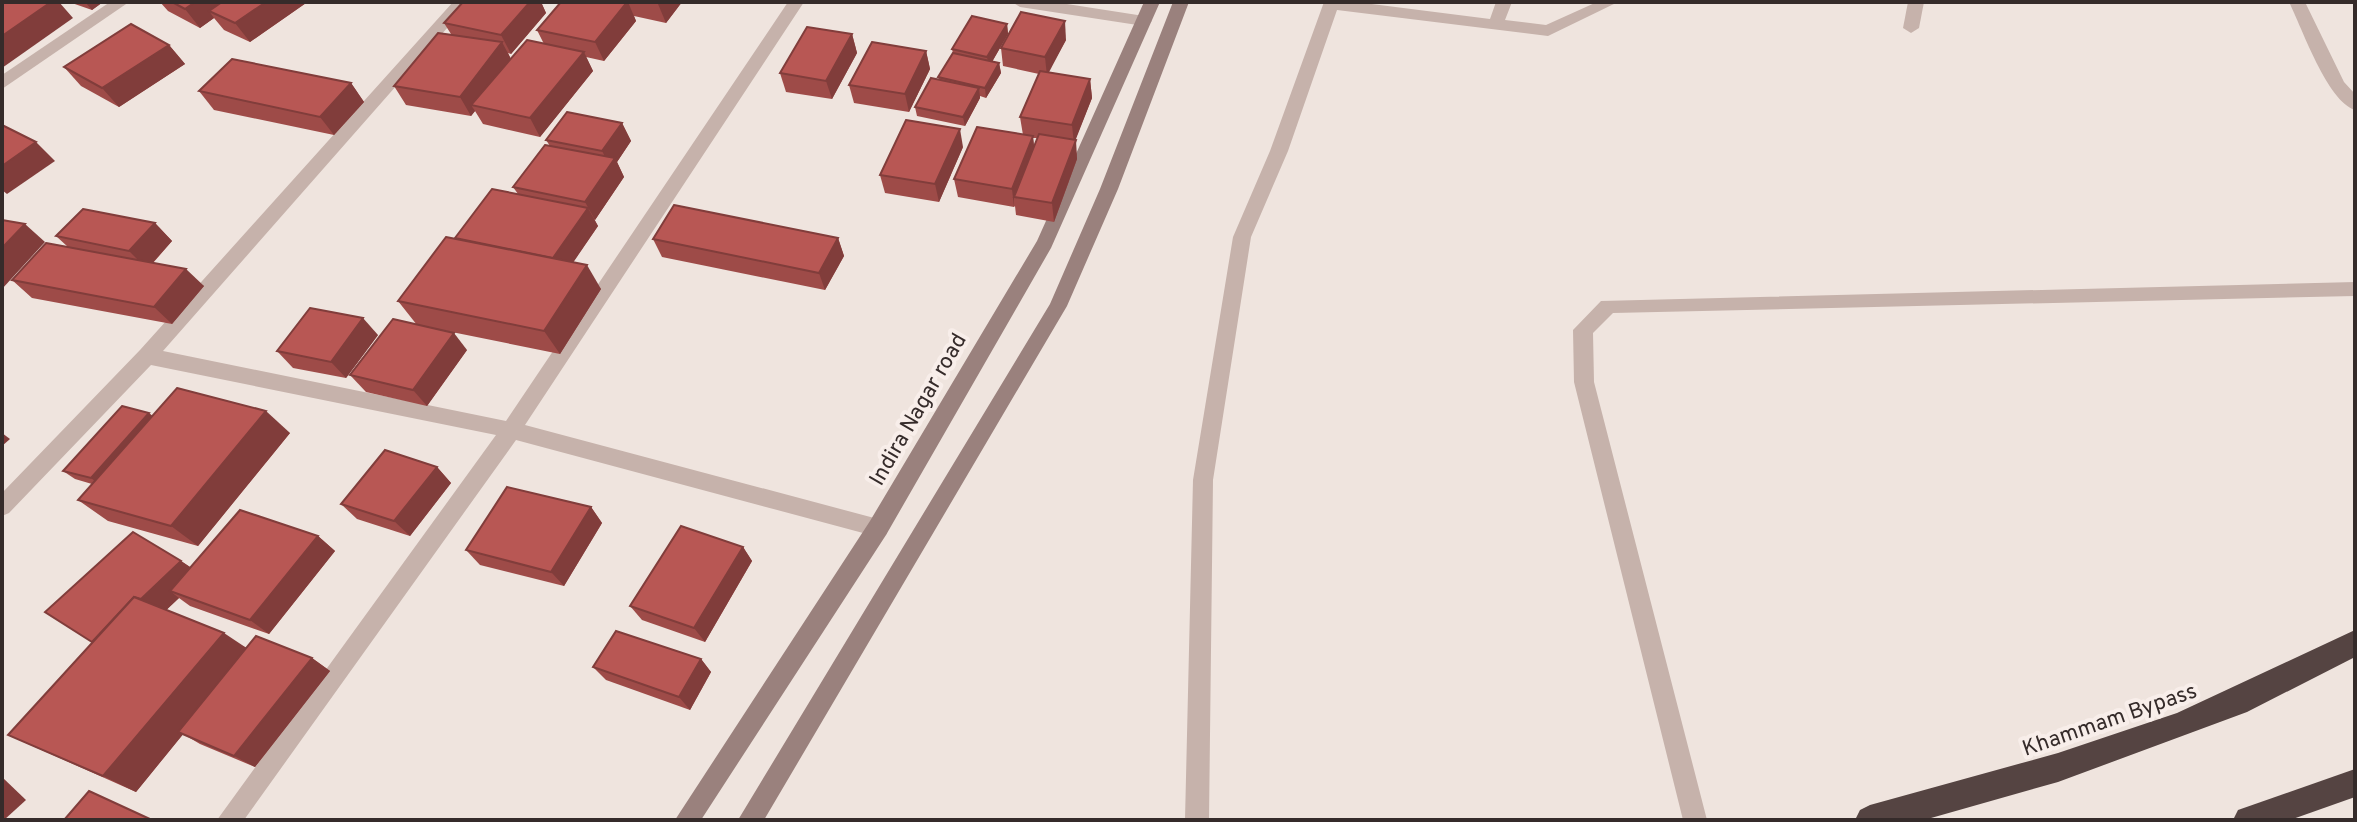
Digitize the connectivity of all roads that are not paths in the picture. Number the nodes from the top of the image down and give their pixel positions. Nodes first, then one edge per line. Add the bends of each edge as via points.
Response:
1 (121, 2) edge
2 (462, 2) edge
3 (796, 2) edge
4 (1020, 2) edge
5 (1181, 2) edge
6 (1504, 2) edge
7 (1610, 2) edge
8 (1916, 2) edge
9 (2297, 2) edge
10 (1332, 3) edge
11 (1148, 11) edge
12 (1496, 24) junction
13 (1911, 28) dead end
14 (2, 82) edge
15 (2355, 104) edge
16 (2355, 289) edge
17 (147, 356) junction
18 (511, 430) junction
19 (2, 507) edge
20 (878, 528) junction
21 (2355, 643) edge
22 (2355, 783) edge
23 (229, 820) edge
24 (687, 820) edge
25 (750, 820) edge
26 (1197, 820) edge
27 (1695, 820) edge
28 (1870, 820) edge
29 (2248, 820) edge

1 - 14 street
2 - 17 street
3 - 18 street
4 - 11 street
5 - 25 street via 1058,306
6 - 12 street
7 - 12 street via 1548,31
8 - 13 street
9 - 15 street via 2337,85
10 - 12 street
10 - 26 street via 1242,237 1203,480
11 - 20 street, Indira Nagar road via 1045,243
16 - 27 street via 1608,306 1583,330 1584,382
17 - 18 street
17 - 19 street
18 - 20 street
18 - 23 street
20 - 24 street, Indira Nagar road
21 - 28 highway, Khammam Bypass via 2211,717 2064,769
22 - 29 highway

